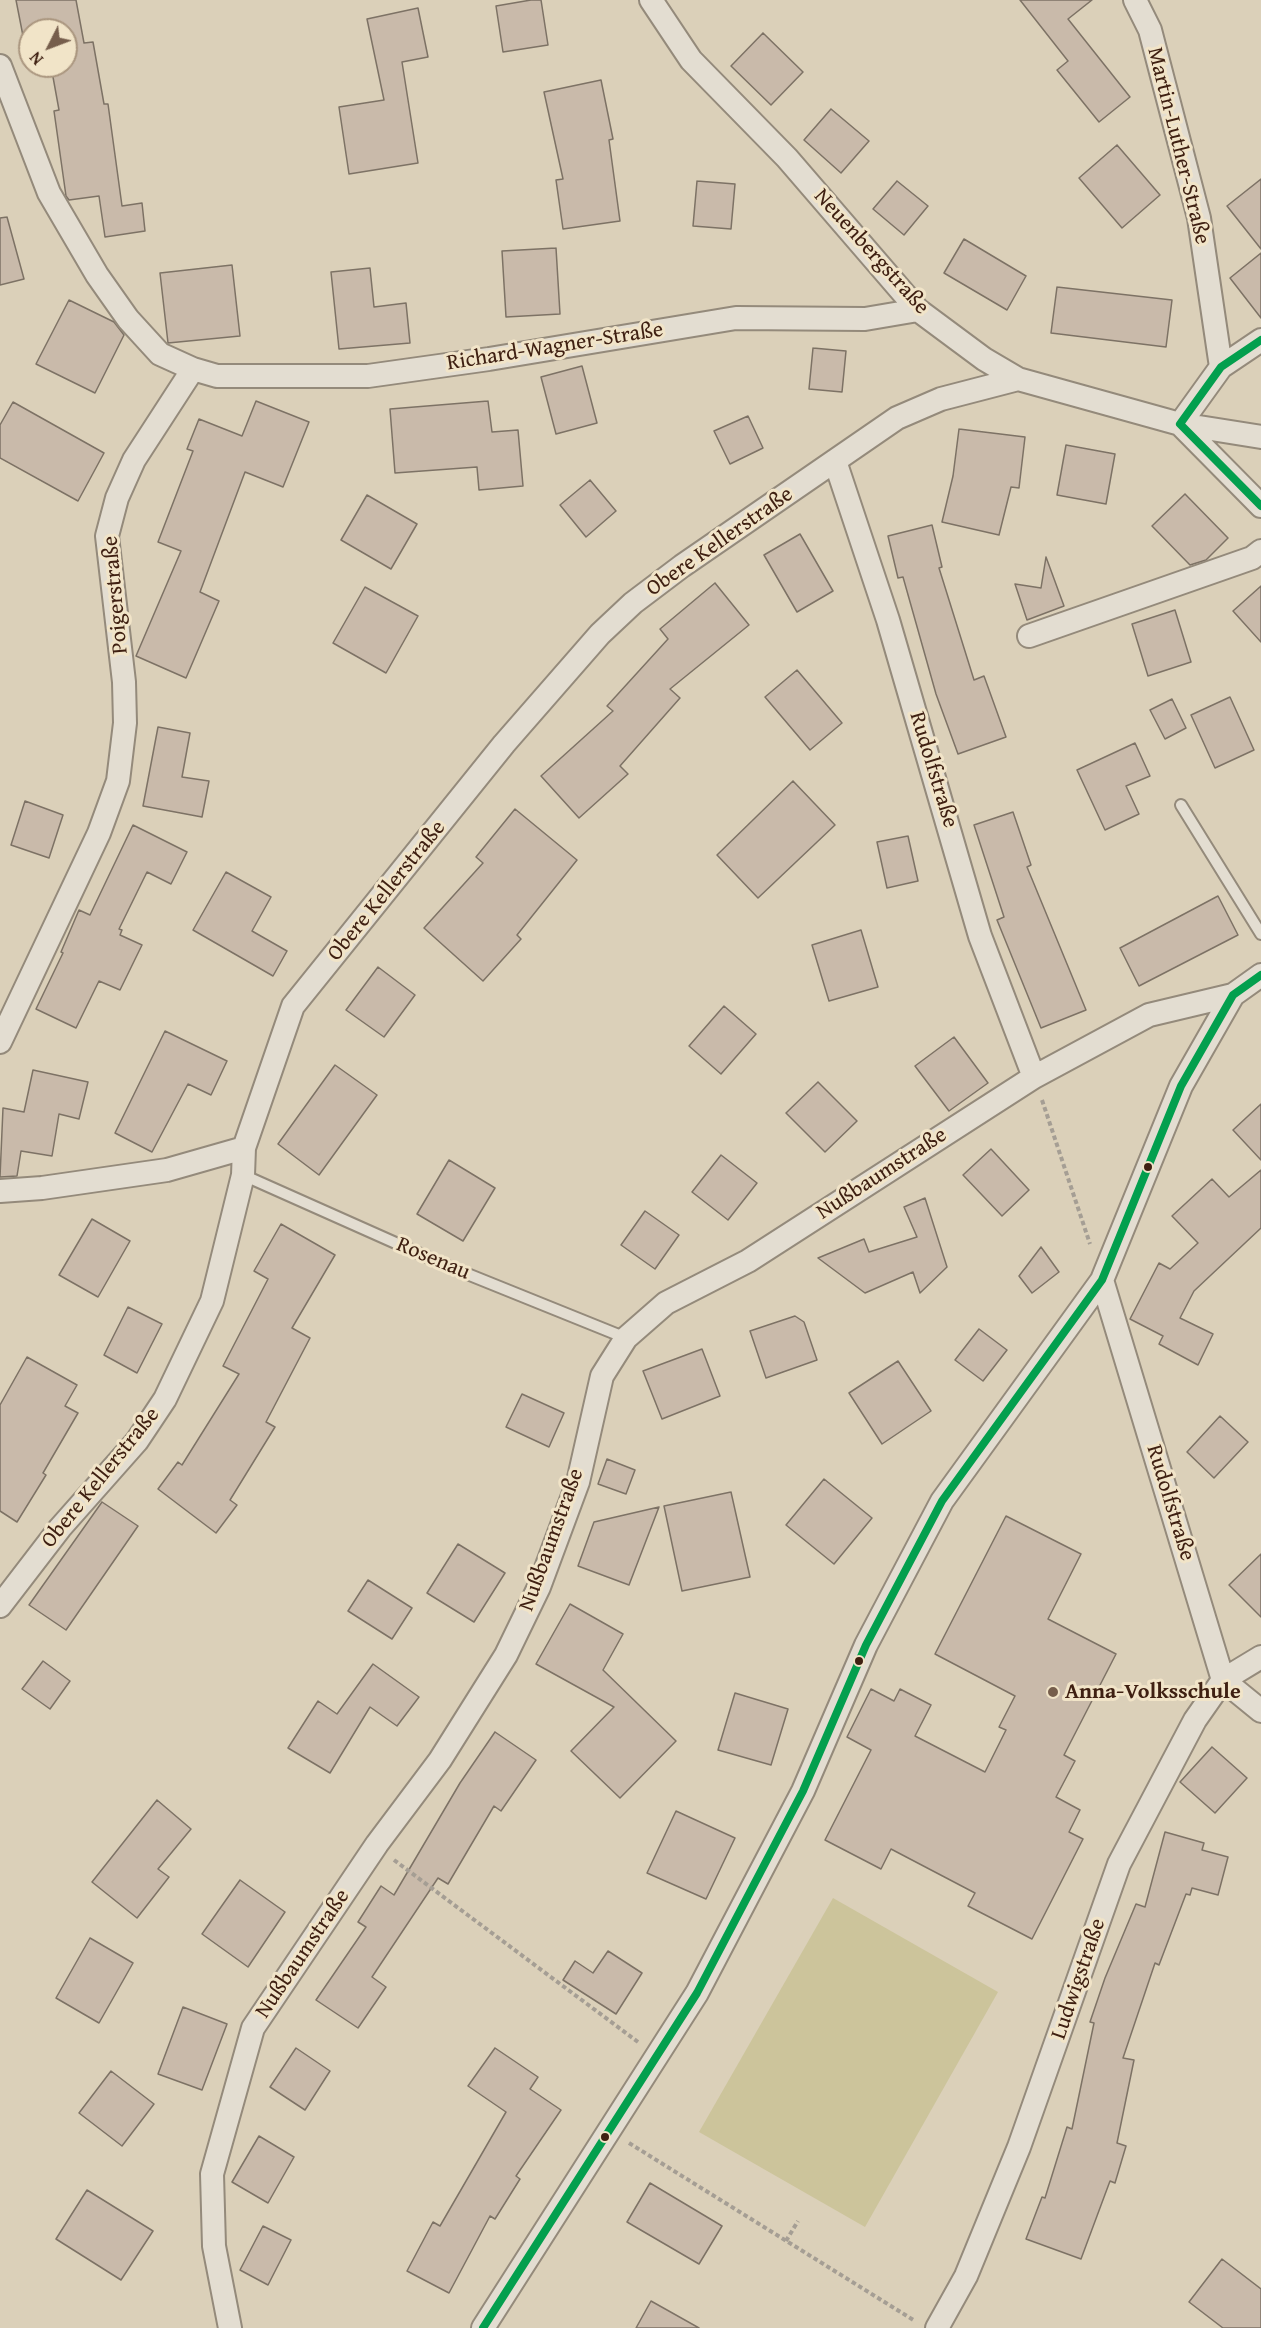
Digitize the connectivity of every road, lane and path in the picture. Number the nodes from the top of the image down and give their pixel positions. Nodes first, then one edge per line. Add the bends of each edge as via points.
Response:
1 (651, 0) edge
2 (1135, 0) edge
3 (0, 66) edge
4 (918, 310) junction
5 (1261, 340) edge
6 (1221, 367) junction
7 (192, 369) junction
8 (1018, 380) junction
9 (1180, 424) junction
10 (1261, 437) edge
11 (836, 461) junction
12 (1261, 506) edge
13 (1261, 551) edge
14 (1029, 636) dead end
15 (1181, 805) dead end
16 (1261, 934) edge
17 (1261, 975) edge
18 (1233, 995) junction
19 (0, 1042) edge
20 (1034, 1077) junction
21 (244, 1148) junction
22 (243, 1175) junction
23 (0, 1191) edge
24 (1102, 1280) junction
25 (626, 1338) junction
26 (0, 1606) edge
27 (1261, 1657) edge
28 (1223, 1680) junction
29 (1261, 1711) edge
30 (377, 1844) junction
31 (659, 2056) junction
32 (611, 2132) junction
33 (798, 2221) dead end
34 (786, 2241) junction
35 (926, 2325) edge
36 (230, 2328) edge
37 (483, 2328) edge

1 - 4 street, Neuenbergstraße via 691,60 787,158
2 - 6 street, Martin-Luther-Straße via 1150,30 1199,218
3 - 7 street via 49,193 97,275 128,319 160,354
4 - 7 street, Richard-Wagner-Straße via 865,319 736,318 368,376 217,376
4 - 8 street, Neuenbergstraße
5 - 6 street
6 - 9 street
7 - 19 street, Poigerstraße via 134,460 117,498 107,536 124,682 125,723 118,781 99,833
8 - 9 street, Neuenbergstraße
8 - 11 street, Obere Kellerstraße via 941,399 897,418
9 - 10 street, Neuenbergstraße
9 - 12 street
11 - 20 street, Rudolfstraße via 888,620 980,936
11 - 21 street, Obere Kellerstraße via 633,603 600,634 504,744 293,1006
13 - 14 street via 1252,558
15 - 16 lane
17 - 18 street, Nußbaumstraße
18 - 20 street, Nußbaumstraße via 1149,1015
18 - 24 street via 1181,1086
20 - 24 path
20 - 25 street, Nußbaumstraße via 748,1261 666,1303
21 - 22 street, Obere Kellerstraße
21 - 23 street via 167,1170
22 - 25 lane, Rosenau via 445,1265
22 - 26 street, Obere Kellerstraße via 212,1301 165,1399 137,1441 60,1528
24 - 28 street, Rudolfstraße
24 - 31 street via 942,1501 866,1645 803,1791 697,1993
25 - 30 street, Nußbaumstraße via 602,1376 578,1482 539,1587 506,1655 440,1760
27 - 28 street, Ludwigstraße
28 - 29 street
28 - 35 street, Ludwigstraße via 1195,1720 1119,1864 1019,2147 966,2276
30 - 31 path
30 - 36 street, Nußbaumstraße via 253,2028 212,2174 214,2246
31 - 32 street
32 - 34 path
32 - 37 street
33 - 34 path
34 - 35 path

